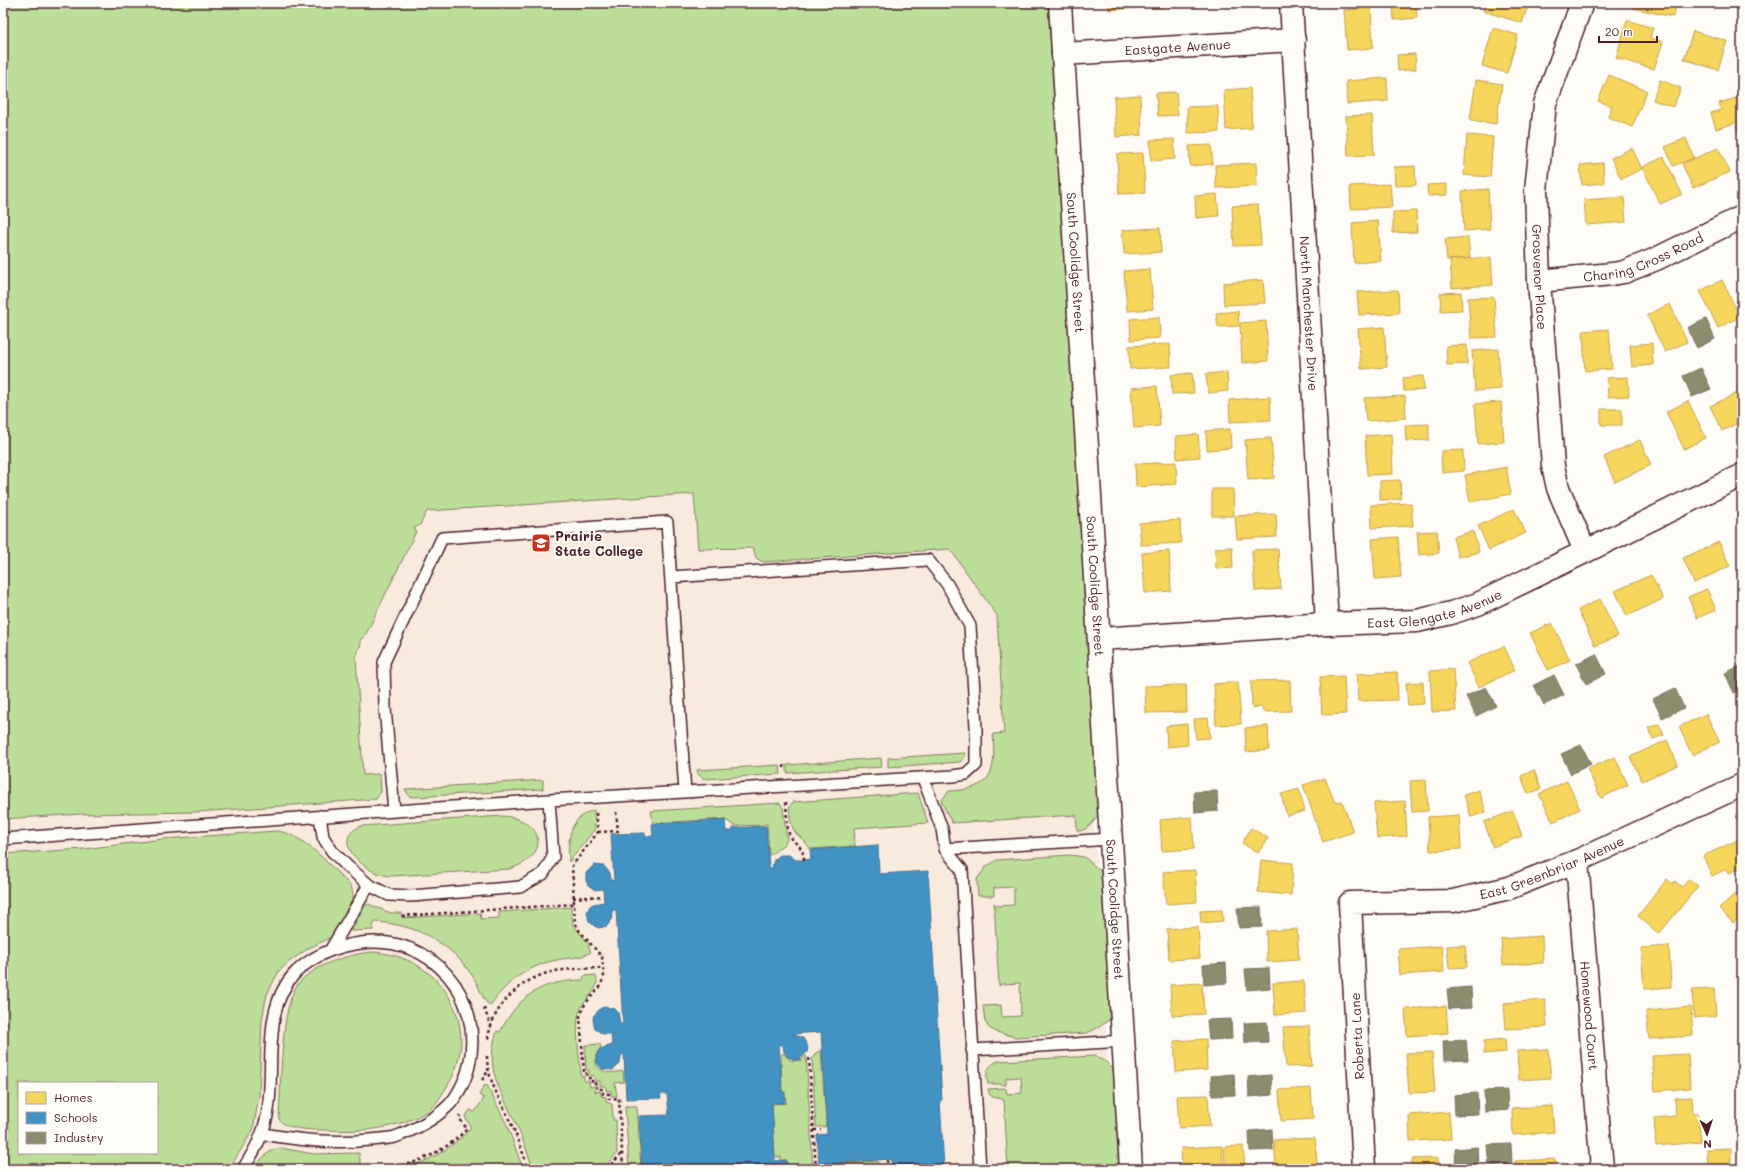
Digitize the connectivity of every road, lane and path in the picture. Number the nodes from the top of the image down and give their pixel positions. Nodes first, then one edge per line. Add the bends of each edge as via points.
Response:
1 (1060, 3) edge
2 (1291, 3) edge
3 (1582, 3) edge
4 (1294, 40) junction
5 (1063, 54) junction
6 (1742, 217) edge
7 (1539, 281) junction
8 (1742, 475) edge
9 (1585, 551) junction
10 (671, 577) junction
11 (1327, 624) junction
12 (1100, 639) junction
13 (923, 778) junction
14 (1742, 785) edge
15 (685, 792) junction
16 (549, 800) junction
17 (786, 800) dead end
18 (394, 811) junction
19 (603, 812) dead end
20 (610, 812) dead end
21 (320, 816) junction
22 (598, 832) junction
23 (3, 839) edge
24 (1112, 839) junction
25 (945, 849) junction
26 (804, 860) dead end
27 (1577, 861) junction
28 (369, 885) junction
29 (603, 896) dead end
30 (573, 898) junction
31 (573, 904) junction
32 (1350, 904) joint
33 (402, 916) dead end
34 (331, 949) junction
35 (603, 968) junction
36 (1124, 1041) junction
37 (488, 1044) dead end
38 (972, 1050) junction
39 (487, 1051) dead end
40 (809, 1058) dead end
41 (488, 1070) junction
42 (480, 1086) dead end
43 (464, 1112) dead end
44 (814, 1130) junction
45 (821, 1130) dead end
46 (262, 1134) junction
47 (622, 1153) junction
48 (887, 1160) dead end
49 (244, 1169) edge
50 (384, 1169) edge
51 (528, 1169) edge
52 (608, 1169) edge
53 (623, 1169) edge
54 (816, 1169) edge
55 (888, 1169) edge
56 (980, 1169) edge
57 (1131, 1169) edge
58 (1364, 1169) edge
59 (1602, 1169) edge

1 - 5 street, South Coolidge Street
2 - 4 street, North Manchester Drive
3 - 7 street, Grosvenor Place via 1545,104 1536,190
4 - 5 street, Eastgate Avenue
4 - 11 street, North Manchester Drive
5 - 12 street, South Coolidge Street
6 - 7 street, Charing Cross Road via 1624,272
7 - 9 street, Grosvenor Place via 1554,466 1558,488
8 - 9 street, East Glengate Avenue
9 - 11 street, East Glengate Avenue via 1478,604 1451,613 1417,620
10 - 13 lane via 928,560 947,584 970,626 977,752 976,765 966,774
10 - 15 lane
10 - 18 lane via 667,522 442,538 384,662 385,708
11 - 12 street, East Glengate Avenue
12 - 24 street, South Coolidge Street
13 - 15 lane
13 - 25 lane via 942,829
14 - 27 street, East Greenbriar Avenue
15 - 16 lane
16 - 18 lane
16 - 28 lane via 553,857 543,874 520,887 411,896 389,895
17 - 26 path via 790,835 801,846
18 - 21 lane
19 - 22 path via 596,812
20 - 22 path via 617,811 618,831
21 - 23 lane
21 - 28 lane via 323,836 332,851
22 - 30 path via 572,866
24 - 25 lane
24 - 36 street, South Coolidge Street
25 - 38 lane via 962,870
27 - 32 street, East Greenbriar Avenue via 1509,888 1453,901
27 - 59 street, Homewood Court
28 - 34 lane
29 - 30 path
30 - 31 path
31 - 33 path
31 - 35 path via 578,929 602,957
32 - 58 street, Roberta Lane
34 - 46 lane via 297,971 280,996 272,1037 268,1109
34 - 46 lane via 360,943 388,942 425,955 439,966 452,980 464,1001 470,1022 472,1053 468,1072 449,1106 426,1124 393,1138 308,1142
35 - 37 path via 560,970 530,980 507,998 497,1010
35 - 47 path via 600,987 585,1004 580,1016 584,1074 586,1073 587,1078 592,1078 592,1084 597,1084 597,1089 603,1089 603,1094 609,1094 609,1099 619,1098
36 - 38 lane
36 - 57 street, South Coolidge Street
38 - 56 lane
39 - 41 path
40 - 44 path
41 - 42 path
41 - 51 path
43 - 50 path via 458,1118 467,1129 448,1145 418,1162
44 - 45 path
44 - 54 path
46 - 49 lane
47 - 52 path
47 - 53 path
48 - 55 path

